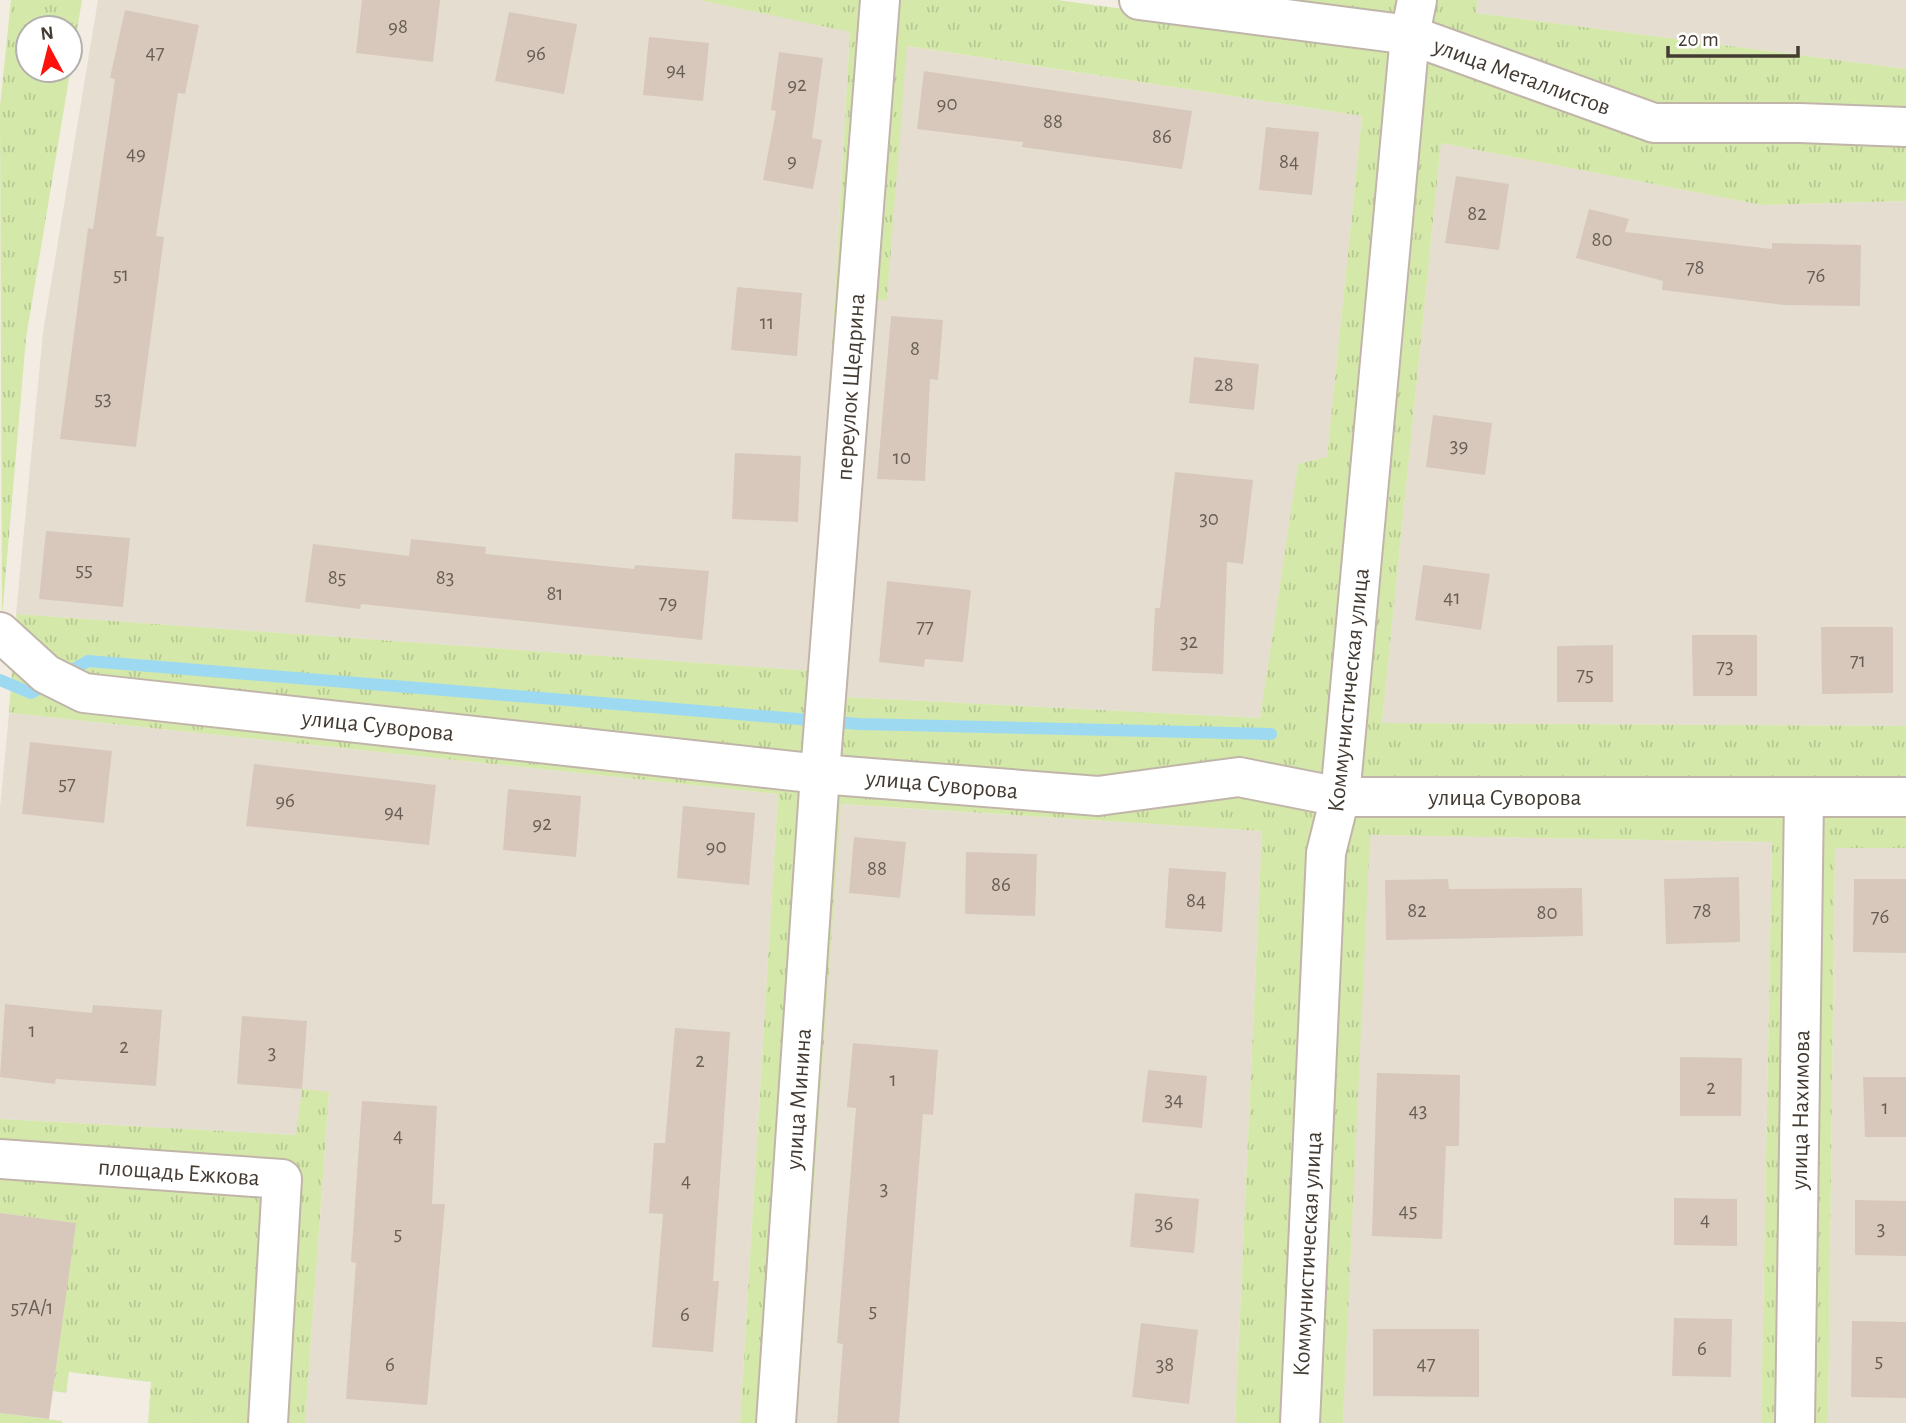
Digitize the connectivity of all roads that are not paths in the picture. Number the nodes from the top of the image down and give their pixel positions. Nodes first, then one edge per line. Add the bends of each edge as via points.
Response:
1 (880, 0) edge
2 (1139, 0) edge
3 (1414, 18) edge
4 (1906, 127) edge
5 (0, 632) edge
6 (820, 774) junction
7 (1340, 797) junction
8 (1906, 797) edge
9 (1804, 798) junction
10 (0, 1159) edge
11 (268, 1423) edge
12 (776, 1423) edge
13 (1300, 1423) edge
14 (1795, 1423) edge

1 - 6 street, переулок Щедрина
2 - 3 street, улица Металлистов
3 - 4 street, улица Металлистов via 1654,123
3 - 7 street, Коммунистическая улица
5 - 6 street, улица Суворова via 46,674 84,693
6 - 7 street, улица Суворова via 1098,796 1239,777
6 - 12 street, улица Минина
7 - 9 street, улица Суворова
7 - 13 street, Коммунистическая улица via 1326,853
8 - 9 street, улица Суворова
9 - 14 street, улица Нахимова
10 - 11 street, площадь Ежкова via 282,1179

